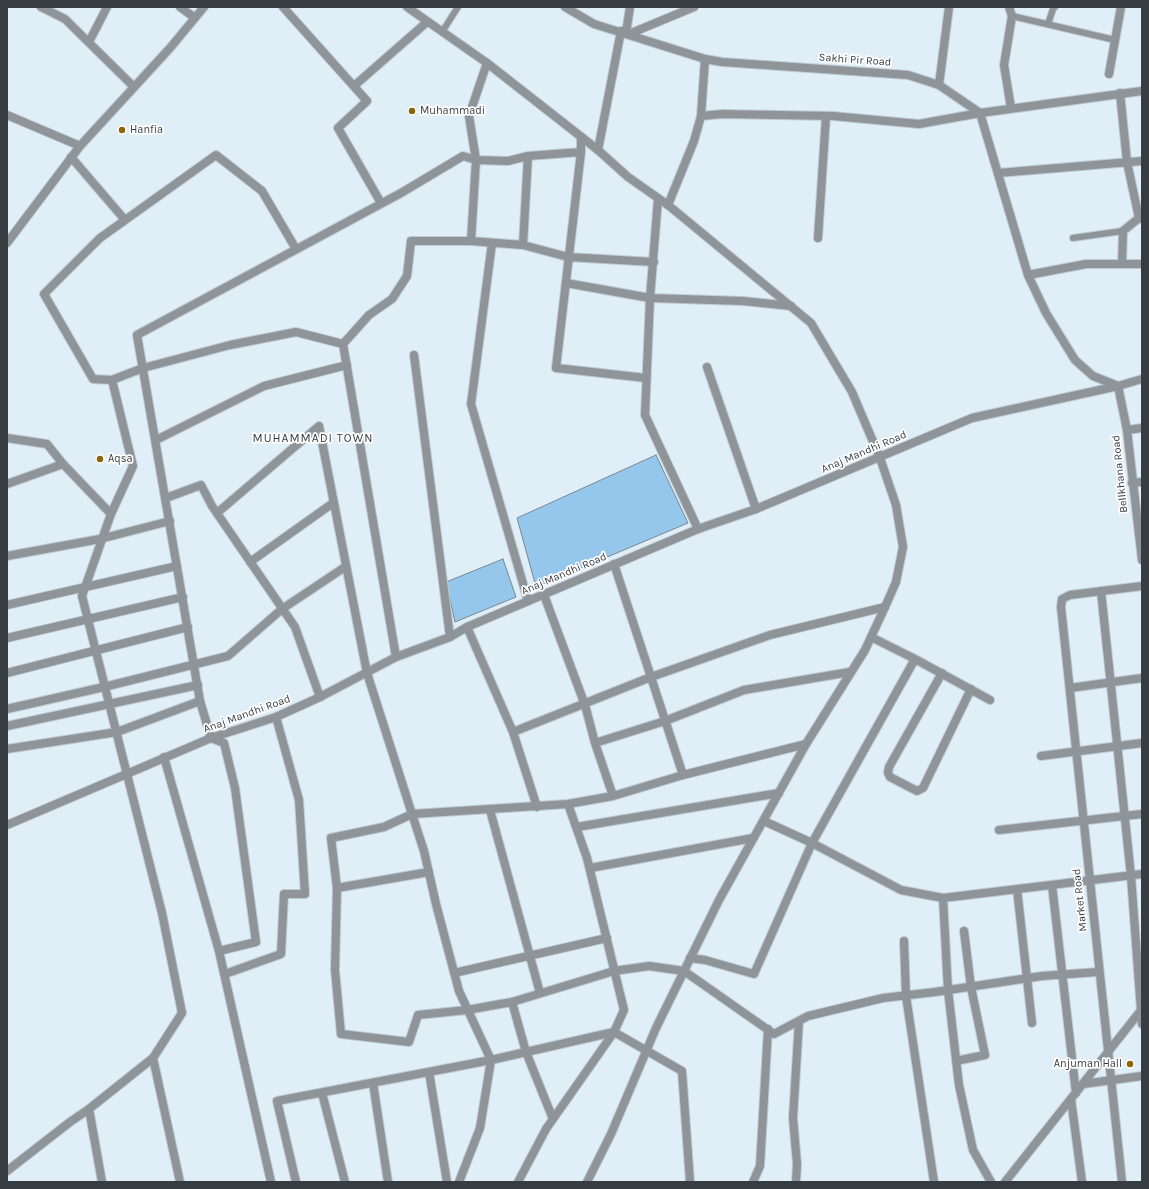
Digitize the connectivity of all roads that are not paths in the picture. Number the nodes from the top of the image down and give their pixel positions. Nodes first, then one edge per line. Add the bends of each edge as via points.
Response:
1 (41, 7) edge
2 (107, 7) edge
3 (180, 7) edge
4 (204, 7) edge
5 (283, 7) edge
6 (407, 7) edge
7 (458, 7) edge
8 (565, 7) edge
9 (630, 7) edge
10 (694, 7) edge
11 (948, 7) edge
12 (1009, 7) edge
13 (1055, 7) edge
14 (1121, 7) edge
15 (1012, 16) junction
16 (195, 18) junction
17 (427, 22) junction
18 (1048, 24) junction
19 (442, 32) junction
20 (625, 33) junction
21 (1115, 40) junction
22 (89, 42) junction
23 (705, 59) junction
24 (487, 64) junction
25 (1109, 74) dead end
26 (939, 85) junction
27 (354, 86) junction
28 (134, 87) junction
29 (1142, 91) edge
30 (1120, 93) junction
31 (1011, 108) junction
32 (980, 113) junction
33 (7, 115) edge
34 (702, 116) junction
35 (826, 116) junction
36 (581, 137) junction
37 (80, 146) junction
38 (598, 150) junction
39 (581, 152) junction
40 (528, 156) junction
41 (71, 157) junction
42 (476, 160) junction
43 (1142, 161) edge
44 (1127, 162) junction
45 (998, 173) junction
46 (658, 199) junction
47 (381, 203) junction
48 (668, 205) junction
49 (1140, 218) edge
50 (125, 220) junction
51 (1123, 231) junction
52 (818, 238) dead end
53 (1073, 238) dead end
54 (471, 241) junction
55 (492, 243) junction
56 (7, 244) edge
57 (523, 245) junction
58 (296, 249) junction
59 (568, 257) junction
60 (654, 262) junction
61 (1122, 264) junction
62 (1142, 264) edge
63 (1028, 275) junction
64 (566, 283) junction
65 (650, 298) junction
66 (791, 306) junction
67 (344, 344) junction
68 (414, 355) dead end
69 (347, 365) junction
70 (706, 367) dead end
71 (143, 368) junction
72 (646, 378) junction
73 (1142, 379) edge
74 (112, 380) junction
75 (1118, 386) junction
76 (1142, 428) edge
77 (1127, 430) junction
78 (7, 438) edge
79 (156, 440) junction
80 (880, 458) junction
81 (63, 464) junction
82 (1142, 482) edge
83 (1132, 483) junction
84 (7, 484) edge
85 (166, 498) junction
86 (333, 503) junction
87 (756, 509) junction
88 (217, 513) junction
89 (111, 514) junction
90 (170, 521) junction
91 (698, 529) junction
92 (1140, 532) edge
93 (100, 540) junction
94 (7, 556) edge
95 (1142, 560) edge
96 (250, 562) junction
97 (614, 564) junction
98 (177, 566) junction
99 (345, 567) junction
100 (1142, 586) edge
101 (85, 587) junction
102 (1101, 591) junction
103 (544, 595) junction
104 (183, 597) junction
105 (528, 601) junction
106 (7, 605) edge
107 (885, 607) junction
108 (282, 609) junction
109 (87, 619) junction
110 (188, 627) junction
111 (467, 627) junction
112 (450, 636) junction
113 (871, 636) junction
114 (7, 638) edge
115 (95, 651) junction
116 (396, 658) junction
117 (915, 659) junction
118 (194, 665) junction
119 (850, 672) junction
120 (7, 673) edge
121 (367, 673) junction
122 (942, 673) junction
123 (651, 677) junction
124 (1142, 678) edge
125 (1110, 682) junction
126 (198, 685) junction
127 (104, 687) junction
128 (970, 688) junction
129 (1070, 688) junction
130 (320, 697) junction
131 (990, 700) dead end
132 (200, 701) junction
133 (108, 704) junction
134 (584, 705) junction
135 (7, 709) edge
136 (276, 717) junction
137 (665, 721) junction
138 (7, 726) edge
139 (116, 732) junction
140 (513, 732) junction
141 (211, 738) junction
142 (595, 743) junction
143 (806, 744) junction
144 (1142, 744) edge
145 (1117, 747) junction
146 (7, 749) edge
147 (1076, 752) junction
148 (1041, 756) dead end
149 (164, 758) junction
150 (128, 773) junction
151 (683, 775) junction
152 (779, 793) junction
153 (613, 796) junction
154 (568, 804) junction
155 (537, 807) junction
156 (490, 810) junction
157 (412, 814) junction
158 (1142, 814) edge
159 (1124, 816) junction
160 (1084, 820) junction
161 (764, 821) junction
162 (7, 825) edge
163 (577, 827) junction
164 (999, 830) dead end
165 (754, 838) junction
166 (812, 843) junction
167 (590, 868) junction
168 (429, 872) junction
169 (1142, 874) edge
170 (1131, 876) junction
171 (1089, 881) junction
172 (1052, 885) junction
173 (337, 888) junction
174 (1017, 889) junction
175 (943, 898) junction
176 (964, 931) dead end
177 (607, 938) junction
178 (904, 940) dead end
179 (219, 951) junction
180 (530, 955) junction
181 (690, 958) junction
182 (614, 971) junction
183 (684, 971) junction
184 (1098, 972) junction
185 (454, 973) junction
186 (225, 974) junction
187 (1063, 974) junction
188 (1028, 978) junction
189 (971, 987) junction
190 (948, 990) junction
191 (540, 993) junction
192 (906, 996) junction
193 (512, 1002) junction
194 (467, 1010) junction
195 (1141, 1010) edge
196 (799, 1021) junction
197 (1032, 1023) dead end
198 (1142, 1024) edge
199 (768, 1029) junction
200 (614, 1032) junction
201 (526, 1052) junction
202 (647, 1052) junction
203 (1107, 1053) junction
204 (153, 1058) junction
205 (491, 1060) junction
206 (956, 1061) junction
207 (429, 1072) junction
208 (1142, 1076) edge
209 (1110, 1080) junction
210 (373, 1083) junction
211 (1083, 1084) junction
212 (322, 1093) junction
213 (1074, 1096) junction
214 (89, 1110) junction
215 (553, 1119) junction
216 (7, 1171) edge
217 (102, 1182) edge
218 (180, 1182) edge
219 (271, 1182) edge
220 (296, 1182) edge
221 (345, 1182) edge
222 (388, 1182) edge
223 (447, 1182) edge
224 (459, 1182) edge
225 (518, 1182) edge
226 (587, 1182) edge
227 (690, 1182) edge
228 (753, 1182) edge
229 (796, 1182) edge
230 (934, 1182) edge
231 (991, 1182) edge
232 (1005, 1182) edge
233 (1082, 1182) edge
234 (1122, 1182) edge

1 - 22 street via 65,19
2 - 22 street
3 - 16 street
4 - 16 street
5 - 27 street
6 - 17 street
7 - 19 lane
8 - 20 street, Sakhi Pir Road via 594,24
9 - 20 street
10 - 20 street
11 - 26 street
12 - 15 street
13 - 18 lane
14 - 21 street
15 - 18 lane
15 - 31 street via 1004,65
16 - 28 street
17 - 19 street
17 - 27 street
18 - 21 lane
19 - 24 street
20 - 23 street, Sakhi Pir Road
20 - 38 street
21 - 25 street
22 - 28 street
23 - 26 street, Sakhi Pir Road via 908,75
23 - 34 street
24 - 36 street
24 - 42 street via 469,116
26 - 32 street, Sakhi Pir Road
27 - 47 street via 367,101 338,128
28 - 37 street
29 - 30 street
30 - 31 street
30 - 44 street
31 - 32 street
32 - 35 street via 919,124
32 - 45 street
33 - 37 street
34 - 35 street
34 - 48 street
35 - 52 street
36 - 38 street
36 - 39 street
37 - 41 street
38 - 46 street
39 - 40 street
39 - 59 street
40 - 42 street via 508,160
40 - 57 street
41 - 50 street
41 - 56 street
42 - 47 street via 463,156
42 - 54 street
43 - 44 street
44 - 45 street
44 - 49 street
45 - 63 street
46 - 48 street
46 - 60 street
47 - 58 street
48 - 66 street
49 - 51 street
50 - 58 street via 216,155 262,191
50 - 74 street via 100,238 44,294 93,379
51 - 53 lane
51 - 61 street
54 - 55 street
54 - 67 street via 411,241 407,276 392,298 369,315
55 - 57 street
55 - 105 street via 471,404
57 - 59 street
58 - 71 street via 137,335
59 - 60 street
59 - 64 street
60 - 65 street
61 - 62 street
61 - 63 street via 1086,264
63 - 75 street via 1046,313 1075,360 1093,376
64 - 65 street
64 - 72 street via 556,368
65 - 66 street via 743,301
65 - 72 street
66 - 80 street via 811,323 852,392
67 - 69 street
67 - 71 street via 296,332 230,345
68 - 112 street
69 - 79 street via 264,386
69 - 116 street
70 - 87 street
71 - 74 street
71 - 79 street
72 - 91 street via 645,415
73 - 75 street, Anaj Mandhi Road
74 - 89 street via 133,466
75 - 77 street, Bellkhana Road
75 - 80 street, Anaj Mandhi Road via 972,418
76 - 77 street
77 - 83 street, Bellkhana Road
78 - 81 street via 47,444
79 - 85 street
80 - 87 street, Anaj Mandhi Road
80 - 107 street via 896,505 902,547 896,582
81 - 84 street
81 - 89 street
82 - 83 street
83 - 92 street, Bellkhana Road
85 - 88 street via 201,484
85 - 90 street
86 - 88 street via 319,426
86 - 96 street
86 - 99 street
87 - 91 street, Anaj Mandhi Road
88 - 96 street
89 - 93 street
90 - 93 street
90 - 98 street
91 - 97 street, Anaj Mandhi Road
92 - 95 street, Bellkhana Road
93 - 94 street
93 - 101 street
96 - 108 street
97 - 103 street, Anaj Mandhi Road
97 - 123 street
98 - 101 street
98 - 104 street
99 - 108 street
99 - 121 street
100 - 102 street
101 - 106 street
101 - 109 street via 82,596
102 - 125 street
102 - 129 street, Market Road via 1070,595 1062,599
103 - 105 street, Anaj Mandhi Road
103 - 134 street
104 - 109 street
104 - 110 street
105 - 111 street, Anaj Mandhi Road
107 - 113 street
107 - 123 street via 770,635
108 - 118 street via 228,656
108 - 130 street via 295,627
109 - 114 street
109 - 115 street
110 - 115 street
110 - 118 street
111 - 112 street, Anaj Mandhi Road
111 - 140 street
112 - 116 street, Anaj Mandhi Road
113 - 117 street
113 - 119 street
115 - 120 street
115 - 127 street
116 - 121 street, Anaj Mandhi Road
117 - 122 street
117 - 166 street
118 - 126 street
118 - 127 street
119 - 137 street via 744,690
119 - 143 street
121 - 130 street, Anaj Mandhi Road
121 - 157 street
122 - 128 street
122 - 128 street via 889,767 890,777 917,791 923,788
123 - 134 street
123 - 137 street
124 - 125 street
125 - 129 street
125 - 145 street
126 - 132 street
126 - 133 street
127 - 133 street
127 - 135 street
128 - 131 street
129 - 147 street, Market Road
130 - 136 street, Anaj Mandhi Road
132 - 139 street
132 - 141 street
133 - 138 street
133 - 139 street
134 - 140 street
134 - 142 street
136 - 141 street, Anaj Mandhi Road
136 - 186 street via 299,800 305,894 284,894 281,954
137 - 142 street
137 - 151 street
139 - 146 street
139 - 150 street
140 - 155 street
141 - 149 street, Anaj Mandhi Road
141 - 179 street via 224,744 235,788 256,942
142 - 153 street
143 - 151 street
143 - 152 street
144 - 145 street
145 - 147 street
145 - 159 street
147 - 148 street
147 - 160 street, Market Road
149 - 150 street, Anaj Mandhi Road
149 - 179 street
150 - 162 street, Anaj Mandhi Road
150 - 204 street via 162,913 182,1013
151 - 153 street
152 - 161 street
152 - 163 street
153 - 154 street
154 - 155 street
154 - 163 street
155 - 156 street
156 - 157 street
156 - 180 street
157 - 168 street
157 - 173 street via 384,827 330,838
158 - 159 street
159 - 160 street
159 - 170 street
160 - 164 street
160 - 171 street, Market Road
161 - 165 street
161 - 166 street
163 - 167 street
165 - 167 street
165 - 181 street
166 - 175 street via 901,890
166 - 181 street via 754,974
167 - 177 street
168 - 173 street
168 - 185 street
169 - 170 street
170 - 171 street
170 - 195 street
171 - 172 street
171 - 184 street, Market Road
172 - 174 street
172 - 187 street
173 - 194 street via 335,970 341,1034 410,1042 418,1015
174 - 175 street
174 - 188 street
175 - 190 street
176 - 189 street
177 - 180 street
177 - 182 street
178 - 192 street
179 - 186 street
180 - 185 street
180 - 191 street
181 - 183 street
182 - 183 street via 649,966
182 - 191 street
182 - 200 street via 624,1010
183 - 199 street
183 - 202 street
184 - 187 street
184 - 203 street, Market Road
185 - 194 street
186 - 219 street
187 - 188 street
187 - 213 street
188 - 189 street
188 - 197 street
189 - 190 street
189 - 206 street via 985,1055
190 - 192 street
190 - 206 street
191 - 193 street
192 - 196 street via 883,998 808,1016
192 - 230 street
193 - 194 street
193 - 201 street
194 - 205 street
195 - 198 street
195 - 203 street
196 - 199 street via 774,1034
196 - 229 street via 793,1118
199 - 228 street via 760,1166
200 - 201 street
200 - 202 street
200 - 215 street
201 - 205 street
201 - 215 street
202 - 226 street
202 - 227 street via 682,1071
203 - 209 street, Market Road
203 - 211 street
204 - 214 street
204 - 218 street
205 - 207 street
205 - 224 street via 480,1128
206 - 231 street via 973,1150
207 - 210 street
207 - 223 street
208 - 209 street
209 - 211 street
209 - 234 street, Market Road
210 - 212 street
210 - 222 street
211 - 213 street
212 - 220 street via 277,1101
212 - 221 street
213 - 232 street
213 - 233 street
214 - 216 street
214 - 217 street
215 - 225 street

